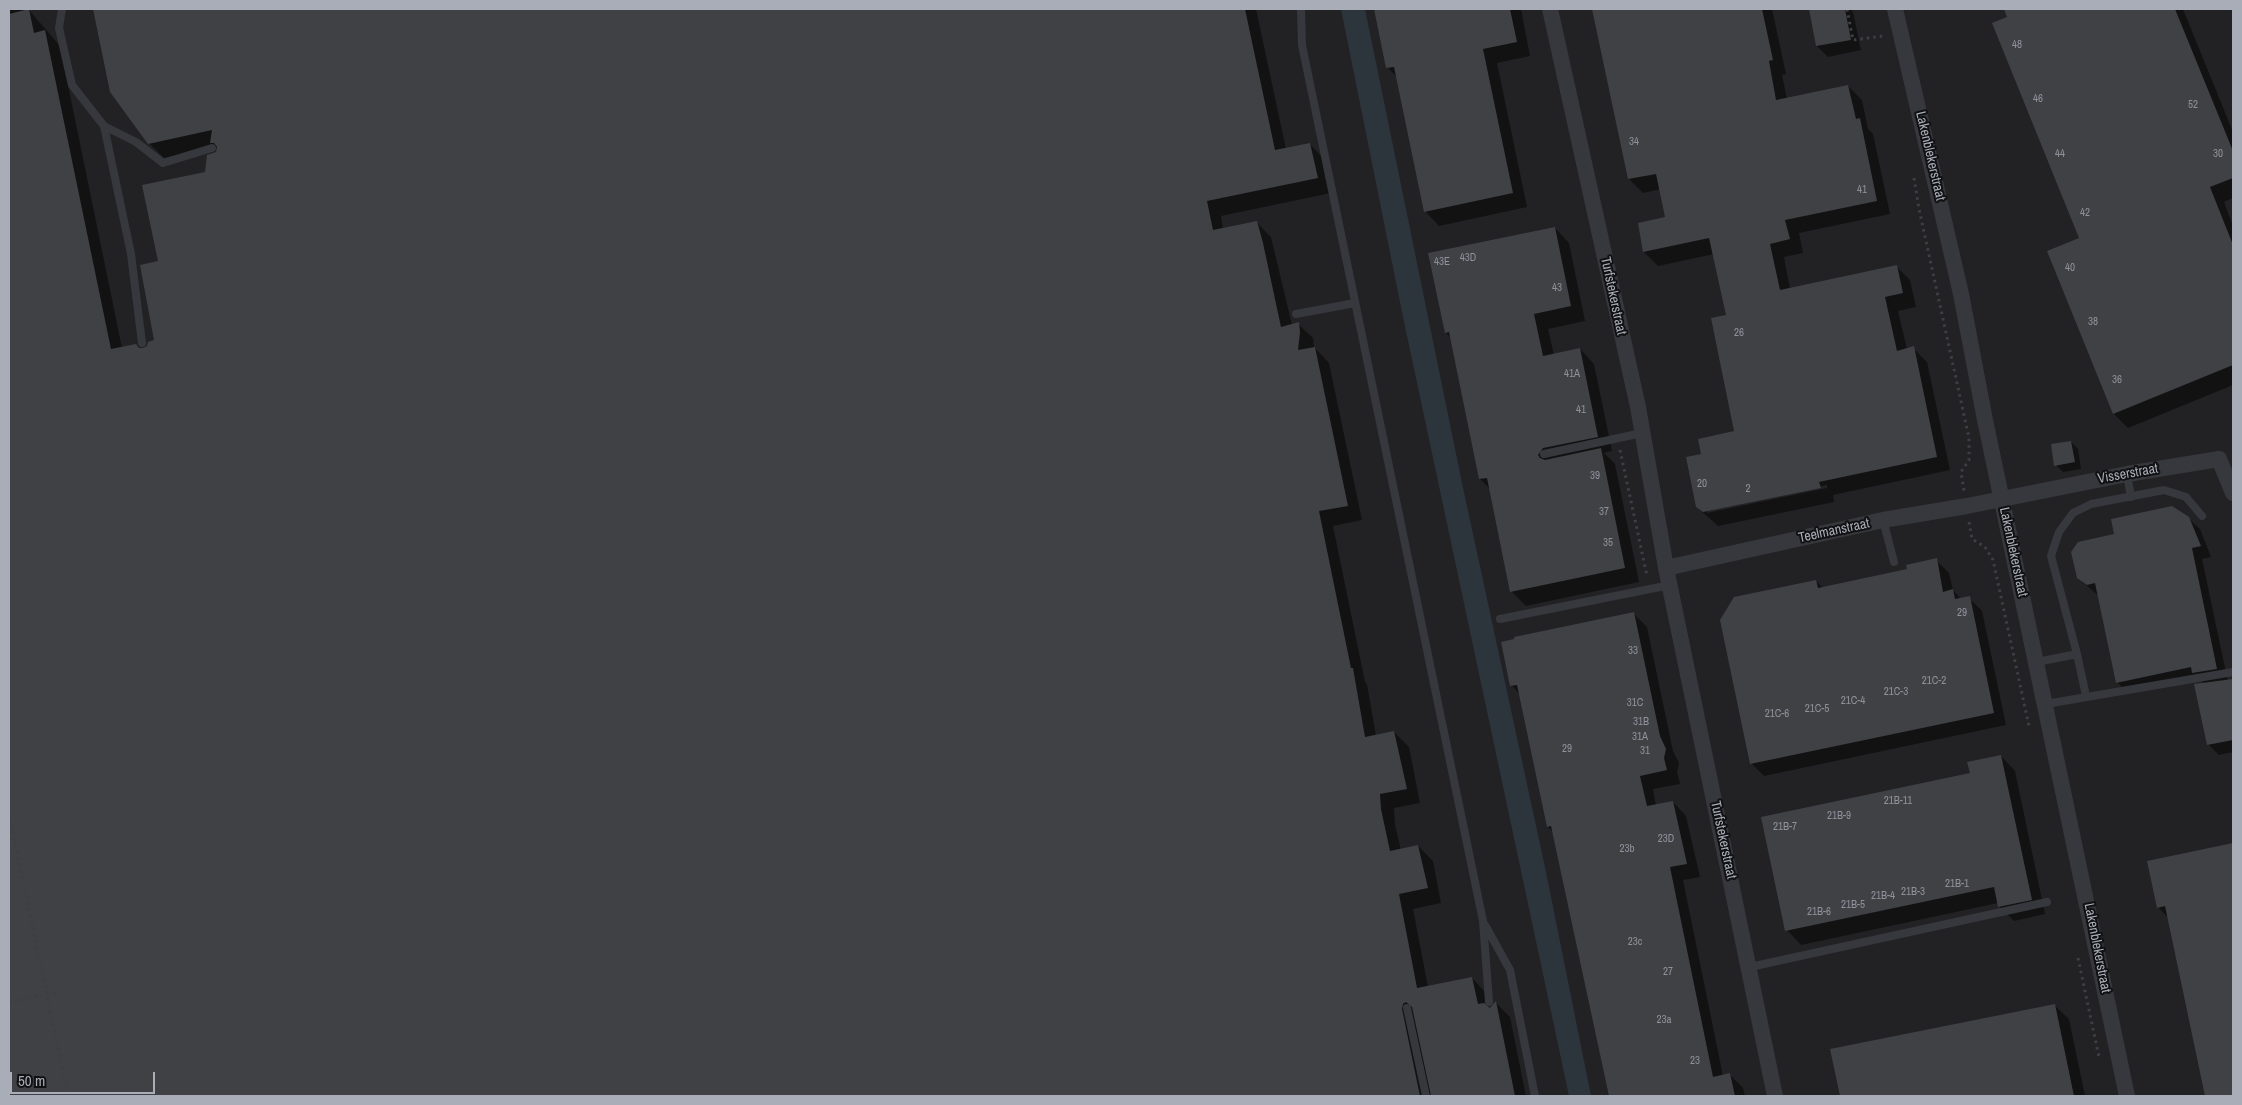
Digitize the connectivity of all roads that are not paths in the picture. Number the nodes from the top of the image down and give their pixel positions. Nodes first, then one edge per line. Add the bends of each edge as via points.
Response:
1 (62, 9) edge
2 (1301, 9) edge
3 (1550, 9) edge
4 (1895, 9) edge
5 (104, 126) junction
6 (212, 148) dead end
7 (1355, 303) junction
8 (1296, 314) dead end
9 (142, 343) dead end
10 (1643, 437) junction
11 (1544, 454) dead end
12 (2127, 474) junction
13 (2233, 493) edge
14 (2131, 497) junction
15 (2002, 499) junction
16 (2202, 516) dead end
17 (1883, 520) junction
18 (1894, 562) dead end
19 (1666, 568) junction
20 (1670, 585) junction
21 (1500, 619) dead end
22 (2077, 654) junction
23 (2036, 662) junction
24 (2233, 672) edge
25 (2086, 696) junction
26 (2046, 704) junction
27 (2047, 902) dead end
28 (1483, 921) junction
29 (1750, 967) junction
30 (1489, 1002) dead end
31 (1407, 1008) dead end
32 (1426, 1096) edge
33 (1535, 1096) edge
34 (1775, 1096) edge
35 (2128, 1096) edge

1 - 5 lane via 59,28 72,85
2 - 7 lane via 1302,45
3 - 10 street, Turfstekerstraat
4 - 15 street, Lakenblekerstraat via 1959,286
5 - 6 lane via 136,142 163,163
5 - 9 lane via 132,254
7 - 8 lane
7 - 28 lane
10 - 11 lane
10 - 19 street, Turfstekerstraat
12 - 13 street, Visserstraat via 2220,459
12 - 14 lane
12 - 15 street, Visserstraat
14 - 16 lane via 2164,490 2186,497
14 - 22 lane via 2091,504 2073,513 2059,532 2051,556
15 - 17 street, Teelmanstraat
15 - 23 street, Lakenblekerstraat
17 - 18 lane
17 - 19 street, Teelmanstraat
19 - 20 street, Turfstekerstraat
20 - 21 lane
20 - 29 street, Turfstekerstraat
22 - 23 lane
22 - 25 lane
23 - 26 street, Lakenblekerstraat
24 - 25 lane
25 - 26 lane
26 - 35 street, Lakenblekerstraat
27 - 29 lane
28 - 30 lane
28 - 33 lane via 1510,970
29 - 34 street, Turfstekerstraat
31 - 32 lane

